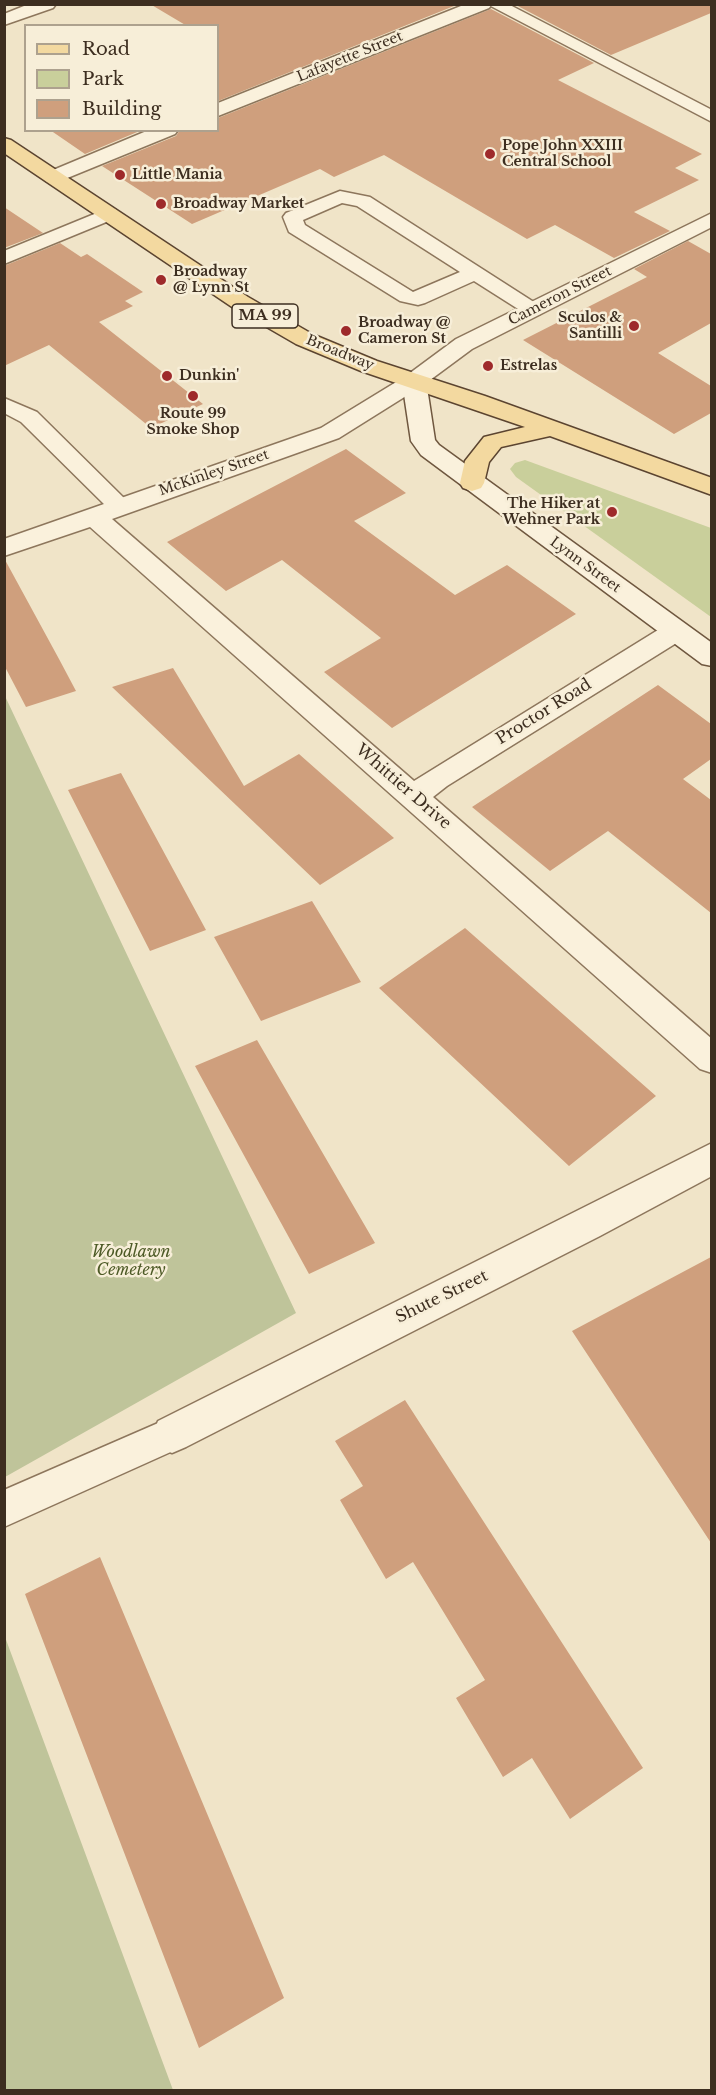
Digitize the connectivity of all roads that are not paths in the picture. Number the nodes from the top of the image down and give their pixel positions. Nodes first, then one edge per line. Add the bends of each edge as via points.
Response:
1 (47, 4) edge
2 (483, 4) edge
3 (495, 4) edge
4 (4, 20) edge
5 (219, 110) edge
6 (711, 117) edge
7 (163, 132) edge
8 (6, 147) edge
9 (53, 177) junction
10 (109, 214) junction
11 (711, 219) edge
12 (4, 258) edge
13 (474, 273) junction
14 (534, 310) junction
15 (414, 381) junction
16 (4, 404) edge
17 (552, 428) junction
18 (472, 483) junction
19 (711, 487) edge
20 (119, 506) junction
21 (93, 516) junction
22 (4, 548) edge
23 (676, 631) junction
24 (711, 657) edge
25 (414, 796) junction
26 (711, 1059) edge
27 (711, 1158) edge
28 (172, 1434) joint
29 (4, 1509) edge

1 - 4 street
2 - 5 street, Lafayette Street
3 - 6 lane
7 - 9 street
8 - 9 main road, Broadway / MA 99
9 - 10 main road, Broadway / MA 99
10 - 12 lane
10 - 15 main road, Broadway / MA 99 via 240,302 304,339
11 - 14 street, Cameron Street
13 - 13 lane via 363,201 340,197 293,218 296,228 407,297 418,298
13 - 14 lane
14 - 15 street, Cameron Street via 464,344
15 - 17 main road, Broadway / MA 99
15 - 18 street, Lynn Street via 423,441
15 - 20 street, McKinley Street via 330,433
16 - 20 lane via 29,417
17 - 18 main road via 493,442 477,460
17 - 19 main road, Broadway / MA 99
18 - 23 street, Lynn Street
20 - 21 street, McKinley Street
21 - 22 street, McKinley Street
21 - 25 street, Whittier Drive
23 - 24 street, Lynn Street
23 - 25 street, Proctor Road
25 - 26 street, Whittier Drive
27 - 28 street, Shute Street via 587,1225
28 - 29 lane

